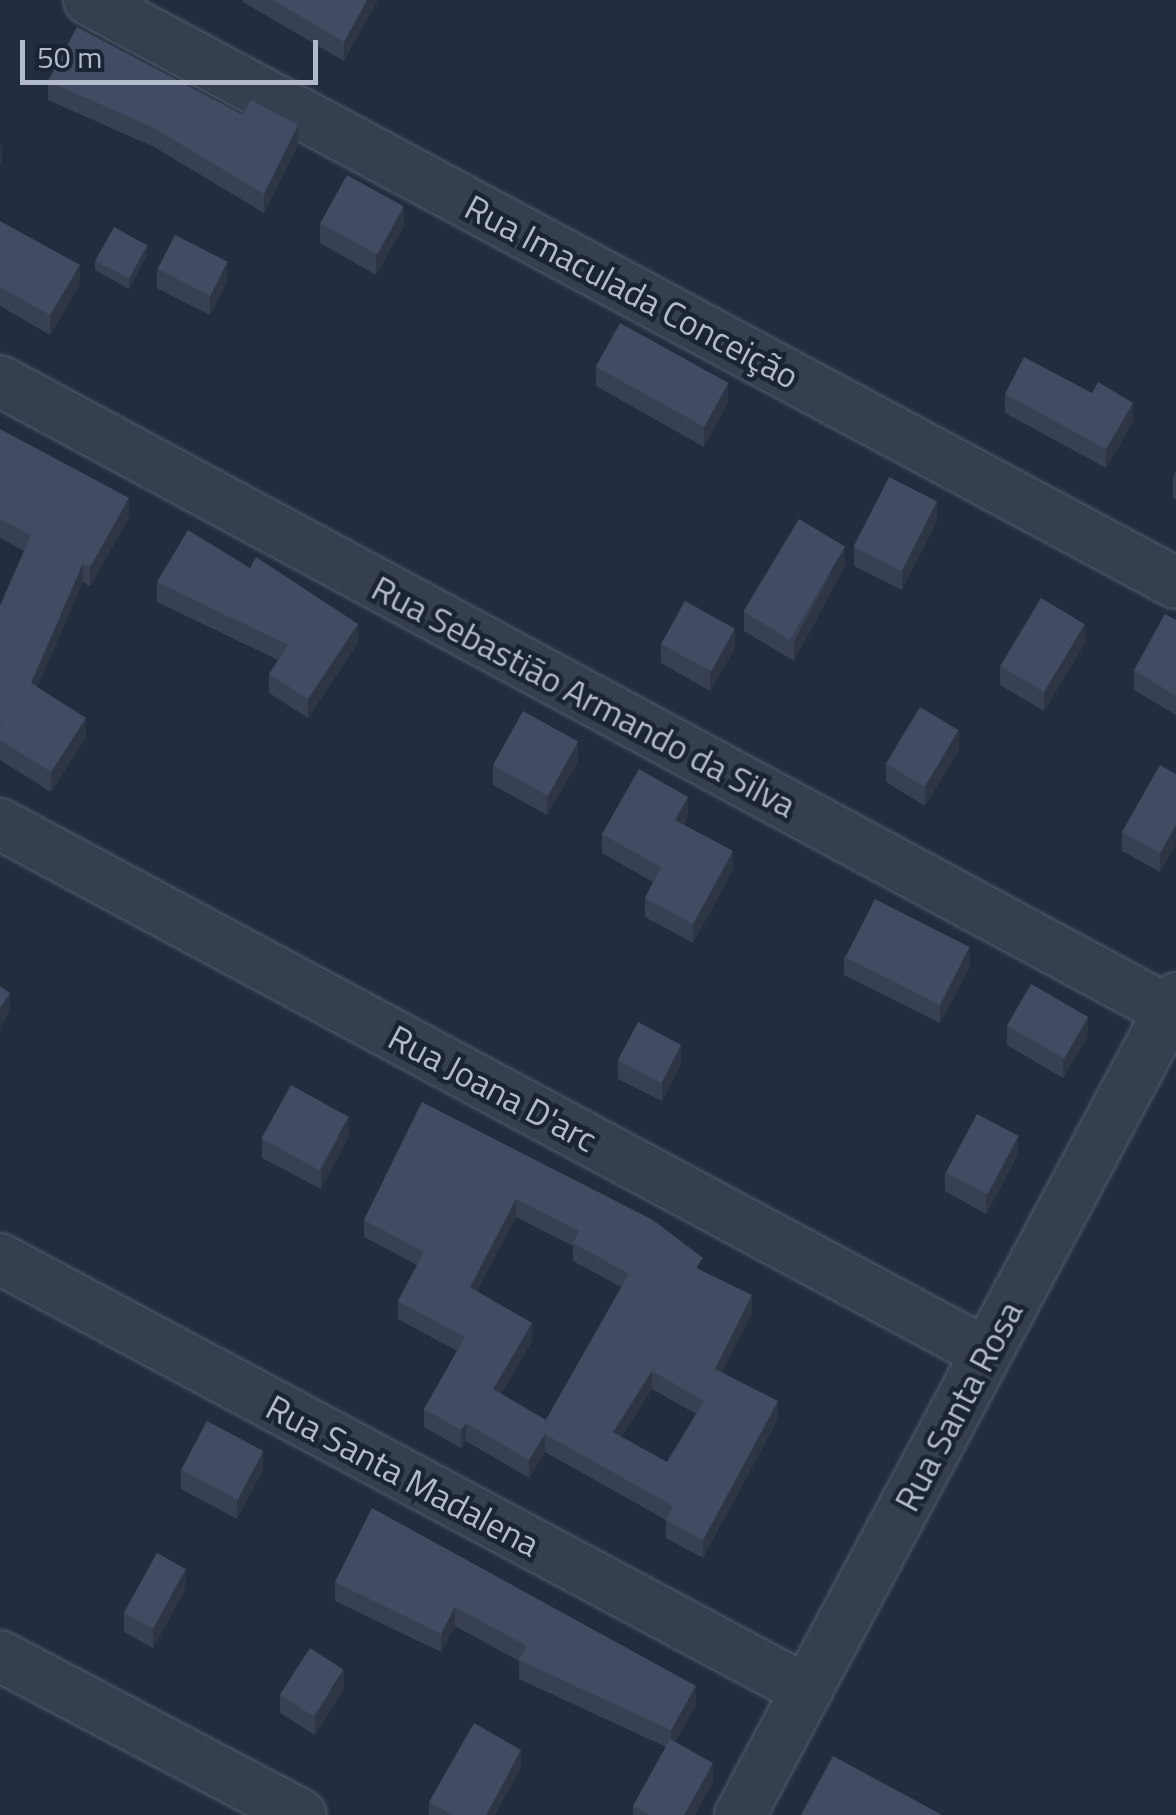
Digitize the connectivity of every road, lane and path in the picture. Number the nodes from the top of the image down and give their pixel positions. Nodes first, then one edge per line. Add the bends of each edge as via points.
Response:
1 (89, 0) edge
2 (0, 381) edge
3 (1176, 583) edge
4 (0, 824) edge
5 (1172, 1005) edge
6 (0, 1259) edge
7 (986, 1353) junction
8 (0, 1656) edge
9 (806, 1690) junction
10 (301, 1815) edge
11 (740, 1815) edge

1 - 3 street, Rua Imaculada Conceição
2 - 5 street, Rua Sebastião Armando da Silva
4 - 7 street, Rua Joana D'arc
5 - 7 street, Rua Santa Rosa
6 - 9 street, Rua Santa Madalena
7 - 9 street, Rua Santa Rosa
8 - 10 street
9 - 11 street, Rua Santa Rosa

